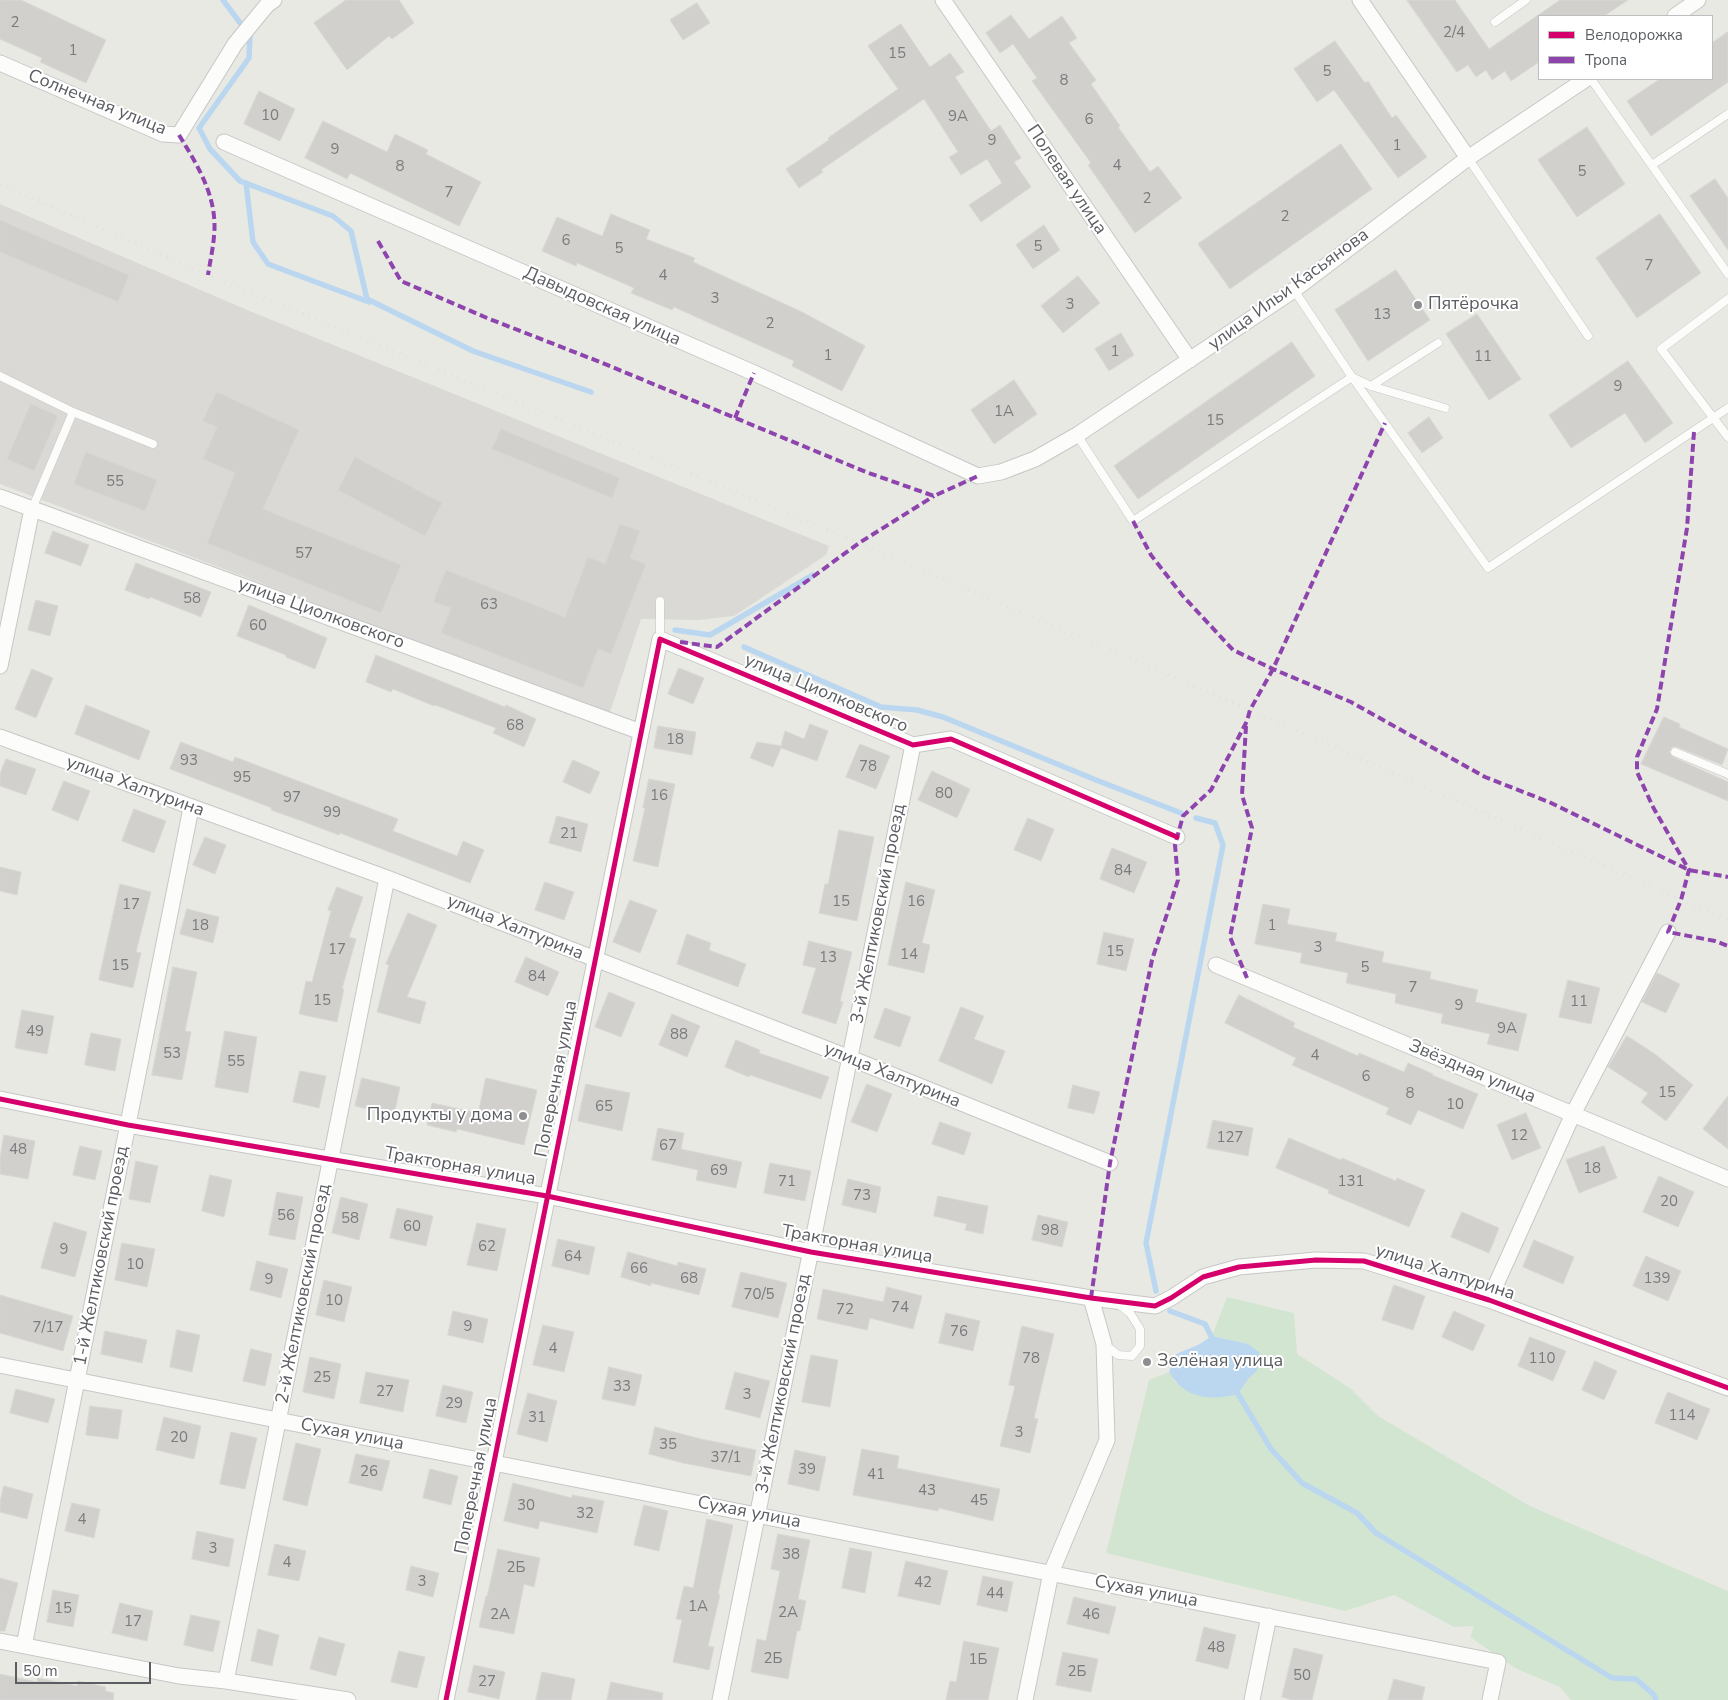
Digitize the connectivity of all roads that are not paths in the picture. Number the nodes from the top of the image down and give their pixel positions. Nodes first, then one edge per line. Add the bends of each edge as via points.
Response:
1 (943, 0) edge
2 (1360, 0) edge
3 (1526, 0) edge
4 (1698, 0) edge
5 (268, 2) edge
6 (1676, 15) edge
7 (1495, 22) dead end
8 (0, 63) edge
9 (1585, 80) edge
10 (1592, 80) edge
11 (1728, 114) edge
12 (224, 142) dead end
13 (1468, 158) junction
14 (1652, 165) junction
15 (1728, 274) edge
16 (1294, 290) junction
17 (1728, 299) edge
18 (1588, 336) dead end
19 (1438, 343) dead end
20 (1190, 360) junction
21 (0, 376) edge
22 (1352, 377) junction
23 (1371, 386) junction
24 (1445, 408) dead end
25 (1728, 408) edge
26 (73, 412) junction
27 (1714, 418) junction
28 (1077, 435) junction
29 (1728, 437) edge
30 (153, 444) dead end
31 (978, 476) joint
32 (0, 497) edge
33 (32, 509) junction
34 (660, 601) dead end
35 (660, 639) junction
36 (0, 666) edge
37 (641, 732) junction
38 (0, 737) edge
39 (913, 745) junction
40 (1675, 752) dead end
41 (1728, 774) edge
42 (191, 808) junction
43 (1177, 837) dead end
44 (387, 878) junction
45 (1668, 932) dead end
46 (595, 960) junction
47 (1216, 965) dead end
48 (850, 1058) junction
49 (0, 1099) edge
50 (1573, 1114) junction
51 (128, 1125) junction
52 (331, 1159) junction
53 (1110, 1162) dead end
54 (1728, 1179) edge
55 (548, 1196) junction
56 (811, 1252) junction
57 (1091, 1298) junction
58 (1489, 1300) junction
59 (1113, 1301) junction
60 (1104, 1344) junction
61 (0, 1365) edge
62 (77, 1380) junction
63 (1728, 1388) edge
64 (278, 1420) junction
65 (494, 1463) junction
66 (758, 1515) junction
67 (1051, 1573) junction
68 (1269, 1616) junction
69 (0, 1641) edge
70 (24, 1646) junction
71 (226, 1681) junction
72 (348, 1700) edge
73 (446, 1700) edge
74 (720, 1700) edge
75 (1026, 1700) edge
76 (1252, 1700) edge
77 (1490, 1700) edge

1 - 20 street, Полевая улица
2 - 13 street
3 - 7 lane
4 - 6 street
5 - 8 street, Солнечная улица via 235,44 179,135 163,134
9 - 13 street, улица Ильи Касьянова
10 - 14 lane
11 - 14 lane
12 - 31 street, Давыдовская улица via 754,373
13 - 16 street, улица Ильи Касьянова
13 - 18 lane
14 - 15 lane
16 - 20 street, улица Ильи Касьянова
16 - 22 lane
17 - 27 lane via 1661,348
19 - 23 lane
20 - 28 street, улица Ильи Касьянова
21 - 26 lane
22 - 23 lane
22 - 27 lane via 1488,568
22 - 28 lane via 1133,521
23 - 24 lane
25 - 27 lane
26 - 30 lane
26 - 33 lane
27 - 29 lane
28 - 31 street, улица Ильи Касьянова via 1035,459 1001,472
32 - 33 street, улица Циолковского
33 - 36 street
33 - 37 street, улица Циолковского
34 - 35 lane
35 - 37 street, Поперечная улица
35 - 39 street, улица Циолковского
37 - 46 street, Поперечная улица
38 - 42 street, улица Халтурина
39 - 43 street, улица Циолковского via 951,739
39 - 48 street, 3-й Желтиковский проезд
40 - 41 lane
42 - 44 street, улица Халтурина
42 - 51 street, 1-й Желтиковский проезд
44 - 46 street, улица Халтурина
44 - 52 street, 2-й Желтиковский проезд
45 - 50 street
46 - 48 street, улица Халтурина
46 - 55 street, Поперечная улица
47 - 50 street, Звёздная улица
48 - 53 street, улица Халтурина
48 - 56 street, 3-й Желтиковский проезд
49 - 51 street, Тракторная улица
50 - 54 street, Звёздная улица
50 - 58 street
51 - 52 street, Тракторная улица
51 - 62 street, 1-й Желтиковский проезд
52 - 55 street, Тракторная улица
52 - 64 street, 2-й Желтиковский проезд
55 - 56 street, Тракторная улица
55 - 65 street, Поперечная улица
56 - 57 street, Тракторная улица
56 - 66 street, 3-й Желтиковский проезд
57 - 59 street, улица Халтурина
57 - 60 street
58 - 59 street, улица Халтурина via 1364,1261 1316,1260 1239,1267 1203,1277 1155,1306
58 - 63 street, улица Халтурина
59 - 60 lane via 1130,1312 1140,1329 1140,1346 1132,1356 1118,1355
60 - 67 street via 1106,1440
61 - 62 street, Сухая улица
62 - 64 street, Сухая улица
62 - 70 street, 1-й Желтиковский проезд
64 - 65 street, Сухая улица
64 - 71 street, 2-й Желтиковский проезд
65 - 66 street, Сухая улица
65 - 73 street, Поперечная улица
66 - 67 street, Сухая улица
66 - 74 street, 3-й Желтиковский проезд
67 - 68 street, Сухая улица
67 - 75 street
68 - 76 street
68 - 77 street, Сухая улица via 1498,1662
69 - 70 street
70 - 71 street via 179,1676
71 - 72 street

